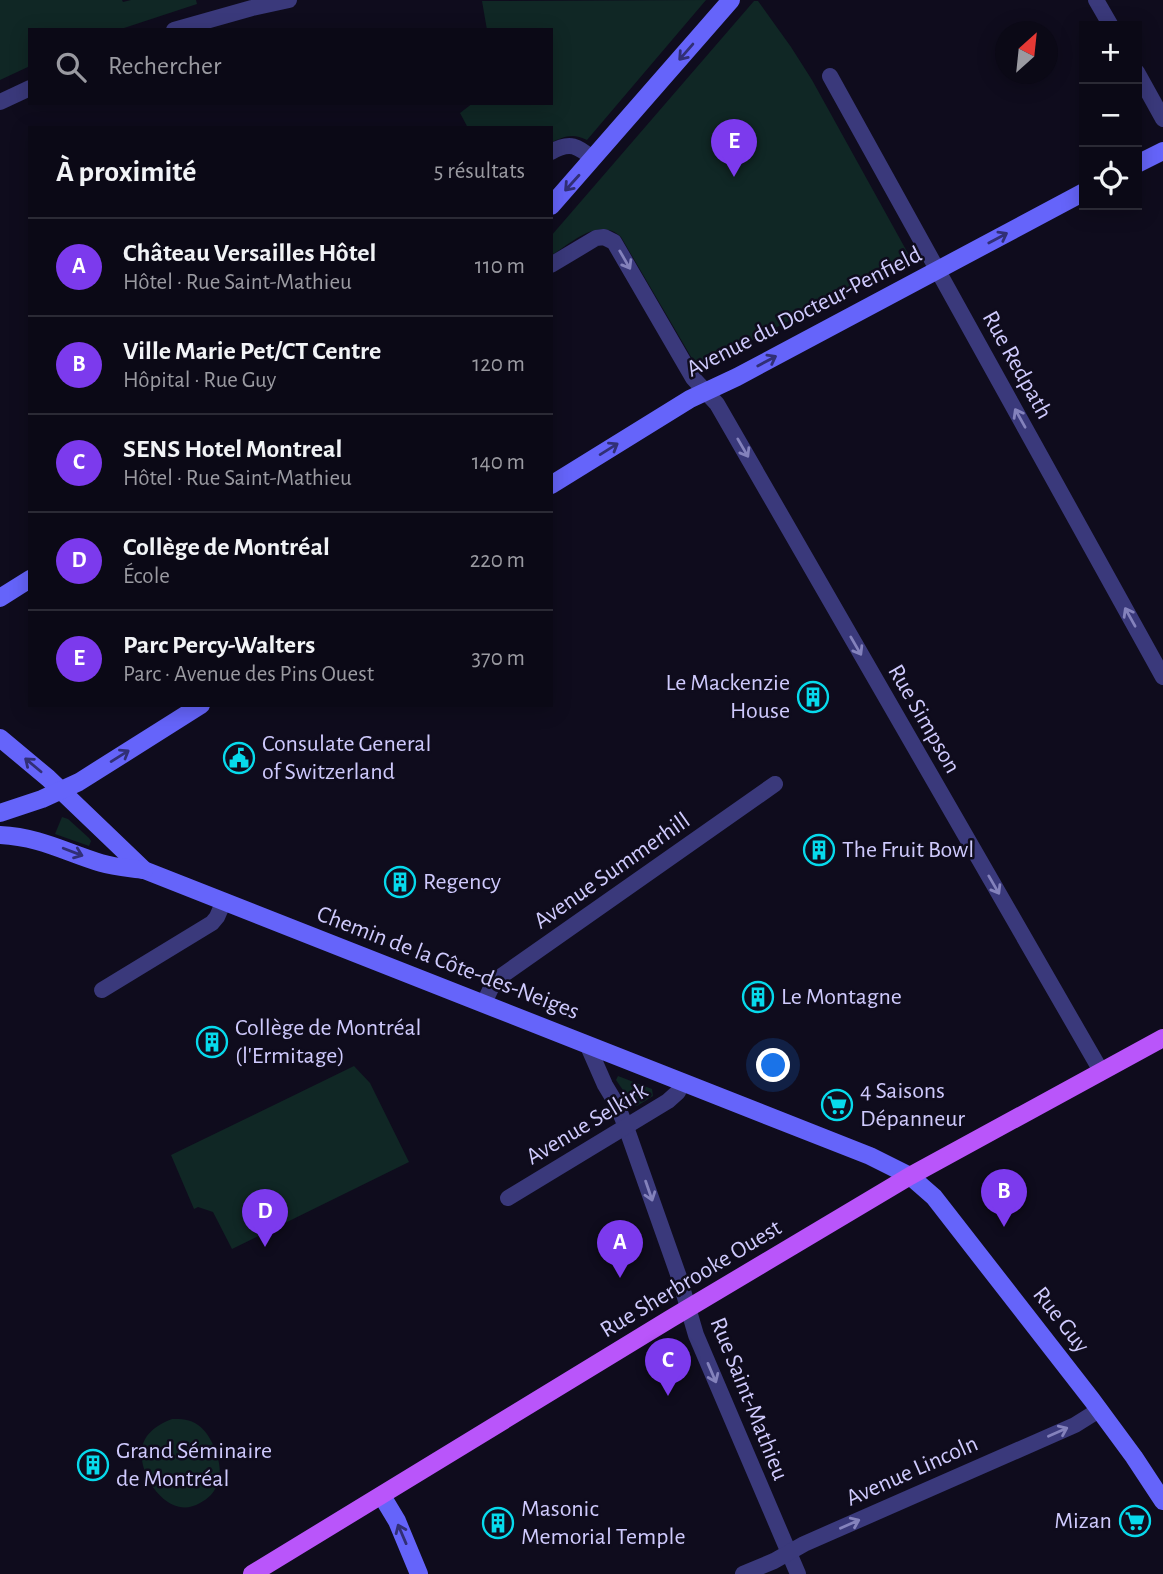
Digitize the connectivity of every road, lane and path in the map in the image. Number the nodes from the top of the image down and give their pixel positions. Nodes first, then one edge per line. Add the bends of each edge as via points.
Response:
1 (289, 0) edge
2 (731, 0) edge
3 (1096, 0) edge
4 (1108, 21) edge
5 (181, 28) edge
6 (830, 76) dead end
7 (1142, 81) edge
8 (28, 89) edge
9 (0, 102) edge
10 (1163, 119) edge
11 (553, 151) edge
12 (1163, 151) edge
13 (593, 159) junction
14 (1142, 162) edge
15 (1079, 195) edge
16 (553, 204) edge
17 (553, 264) edge
18 (938, 270) junction
19 (706, 391) junction
20 (553, 484) edge
21 (28, 580) edge
22 (0, 598) edge
23 (1163, 677) edge
24 (198, 707) edge
25 (1, 738) edge
26 (775, 784) dead end
27 (61, 791) junction
28 (0, 813) edge
29 (0, 835) edge
30 (144, 870) junction
31 (223, 901) junction
32 (102, 990) dead end
33 (484, 1003) junction
34 (1163, 1038) edge
35 (587, 1044) junction
36 (1101, 1071) junction
37 (683, 1082) junction
38 (626, 1127) junction
39 (910, 1176) junction
40 (508, 1198) dead end
41 (688, 1309) junction
42 (1099, 1410) junction
43 (383, 1496) junction
44 (1163, 1501) edge
45 (789, 1553) junction
46 (252, 1574) edge
47 (419, 1574) edge
48 (743, 1574) edge
49 (798, 1574) edge

1 - 5 street
2 -> 13 main road
3 - 4 street
6 - 18 street, Rue Redpath
7 - 10 street
8 - 9 street
11 - 13 street via 572,146
12 - 14 main road
13 -> 16 main road
18 -> 15 main road, Avenue du Docteur-Penfield
17 -> 19 street, Rue Simpson via 596,238 614,242 693,378
19 -> 18 main road, Avenue du Docteur-Penfield
23 -> 18 street, Rue Redpath
20 -> 19 main road, Avenue du Docteur-Penfield
19 -> 36 street, Rue Simpson
21 - 22 main road
27 -> 24 main road
27 -> 25 main road, Chemin de la Côte-des-Neiges
26 - 33 street, Avenue Summerhill via 500,977
27 - 28 main road
27 - 30 main road, Chemin de la Côte-des-Neiges
29 -> 30 main road via 43,841 103,864
30 - 31 main road, Chemin de la Côte-des-Neiges
31 - 32 street via 212,923
31 - 33 main road, Chemin de la Côte-des-Neiges
33 - 35 main road, Chemin de la Côte-des-Neiges
34 - 36 main road, Rue Sherbrooke Ouest
35 - 37 main road, Chemin de la Côte-des-Neiges
35 - 38 street, Rue Saint-Mathieu
36 - 39 main road, Rue Sherbrooke Ouest
37 - 38 street, Avenue Selkirk via 672,1098
37 - 39 main road, Chemin de la Côte-des-Neiges
38 - 40 street, Avenue Selkirk
38 -> 41 street, Rue Saint-Mathieu
39 - 41 main road, Rue Sherbrooke Ouest
39 - 42 main road, Rue Guy via 934,1198
41 - 43 main road, Rue Sherbrooke Ouest
41 -> 45 street, Rue Saint-Mathieu
42 - 44 main road, Rue Guy
45 -> 42 street, Avenue Lincoln via 1075,1425
43 - 46 main road, Rue Sherbrooke Ouest
47 -> 43 main road
45 - 48 street, Avenue Lincoln
45 - 49 street, Rue Saint-Mathieu

